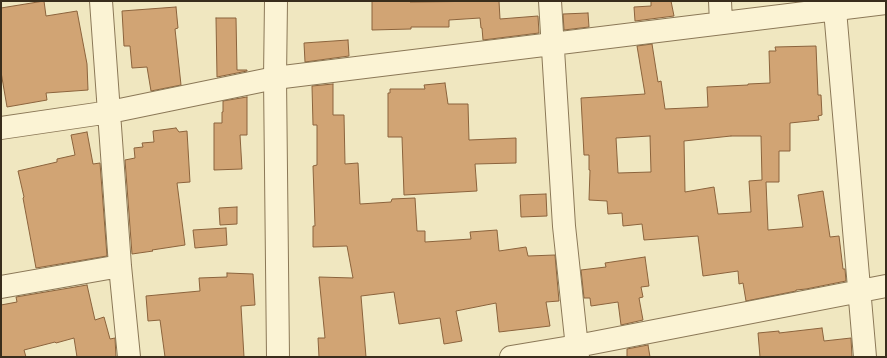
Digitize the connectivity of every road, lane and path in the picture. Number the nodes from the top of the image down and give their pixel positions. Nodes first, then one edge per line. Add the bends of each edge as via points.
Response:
1 (101, 1) edge
2 (276, 1) edge
3 (550, 1) edge
4 (720, 1) edge
5 (886, 3) edge
6 (836, 10) junction
7 (721, 23) junction
8 (553, 44) junction
9 (275, 78) junction
10 (110, 112) junction
11 (1, 128) edge
12 (120, 266) junction
13 (1, 286) edge
14 (886, 286) edge
15 (860, 292) junction
16 (577, 351) edge
17 (129, 357) edge
18 (278, 357) edge
19 (511, 357) edge
20 (865, 357) edge

1 - 10 street
2 - 9 street
3 - 8 street
4 - 7 street
5 - 6 street
6 - 7 street
6 - 15 street
7 - 8 street
8 - 9 street
8 - 16 street via 564,226
9 - 10 street
9 - 18 street
10 - 11 street
10 - 12 street
12 - 13 street
12 - 17 street
14 - 15 street
15 - 16 street
15 - 20 street
16 - 19 street

